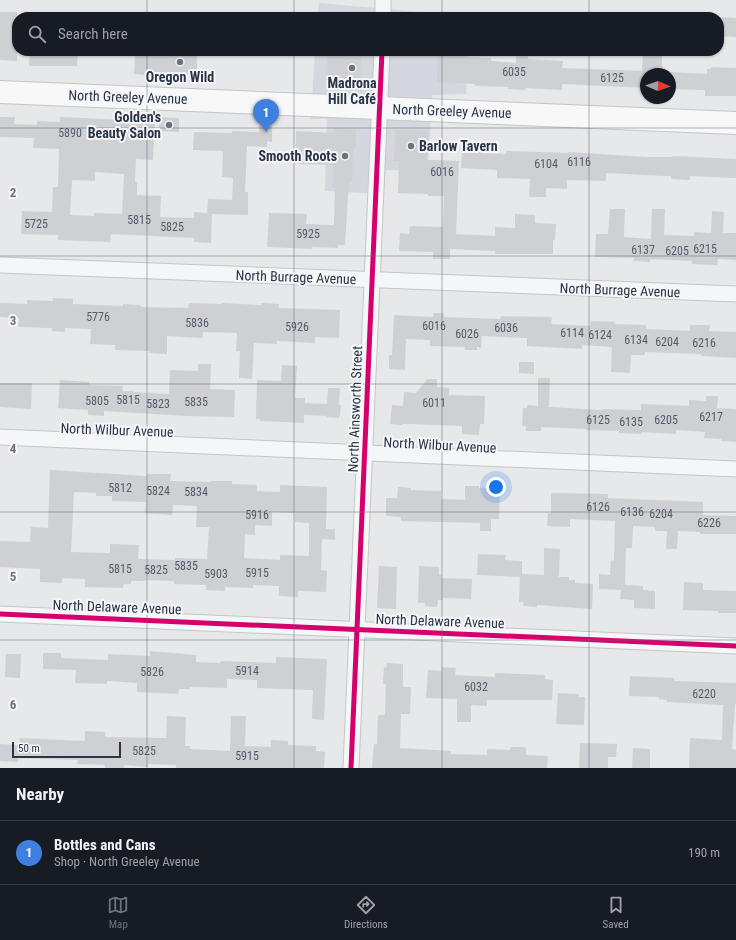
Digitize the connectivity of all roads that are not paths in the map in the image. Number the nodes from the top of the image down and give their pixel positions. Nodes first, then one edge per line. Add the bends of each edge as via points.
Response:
1 (383, 0) edge
2 (382, 12) edge
3 (382, 56) edge
4 (0, 92) edge
5 (380, 108) junction
6 (736, 123) edge
7 (0, 265) edge
8 (372, 280) junction
9 (736, 294) edge
10 (0, 437) edge
11 (365, 453) junction
12 (736, 469) edge
13 (0, 614) edge
14 (358, 630) junction
15 (736, 646) edge
16 (351, 768) edge

1 - 2 street
3 - 5 street, North Ainsworth Street
4 - 5 main road, North Greeley Avenue
5 - 6 main road, North Greeley Avenue
5 - 8 street, North Ainsworth Street
7 - 8 street, North Burrage Avenue
8 - 9 street, North Burrage Avenue
8 - 11 street, North Ainsworth Street
10 - 11 street, North Wilbur Avenue
11 - 12 street, North Wilbur Avenue
11 - 14 street, North Ainsworth Street
13 - 14 street, North Delaware Avenue
14 - 15 street, North Delaware Avenue
14 - 16 street, North Ainsworth Street

